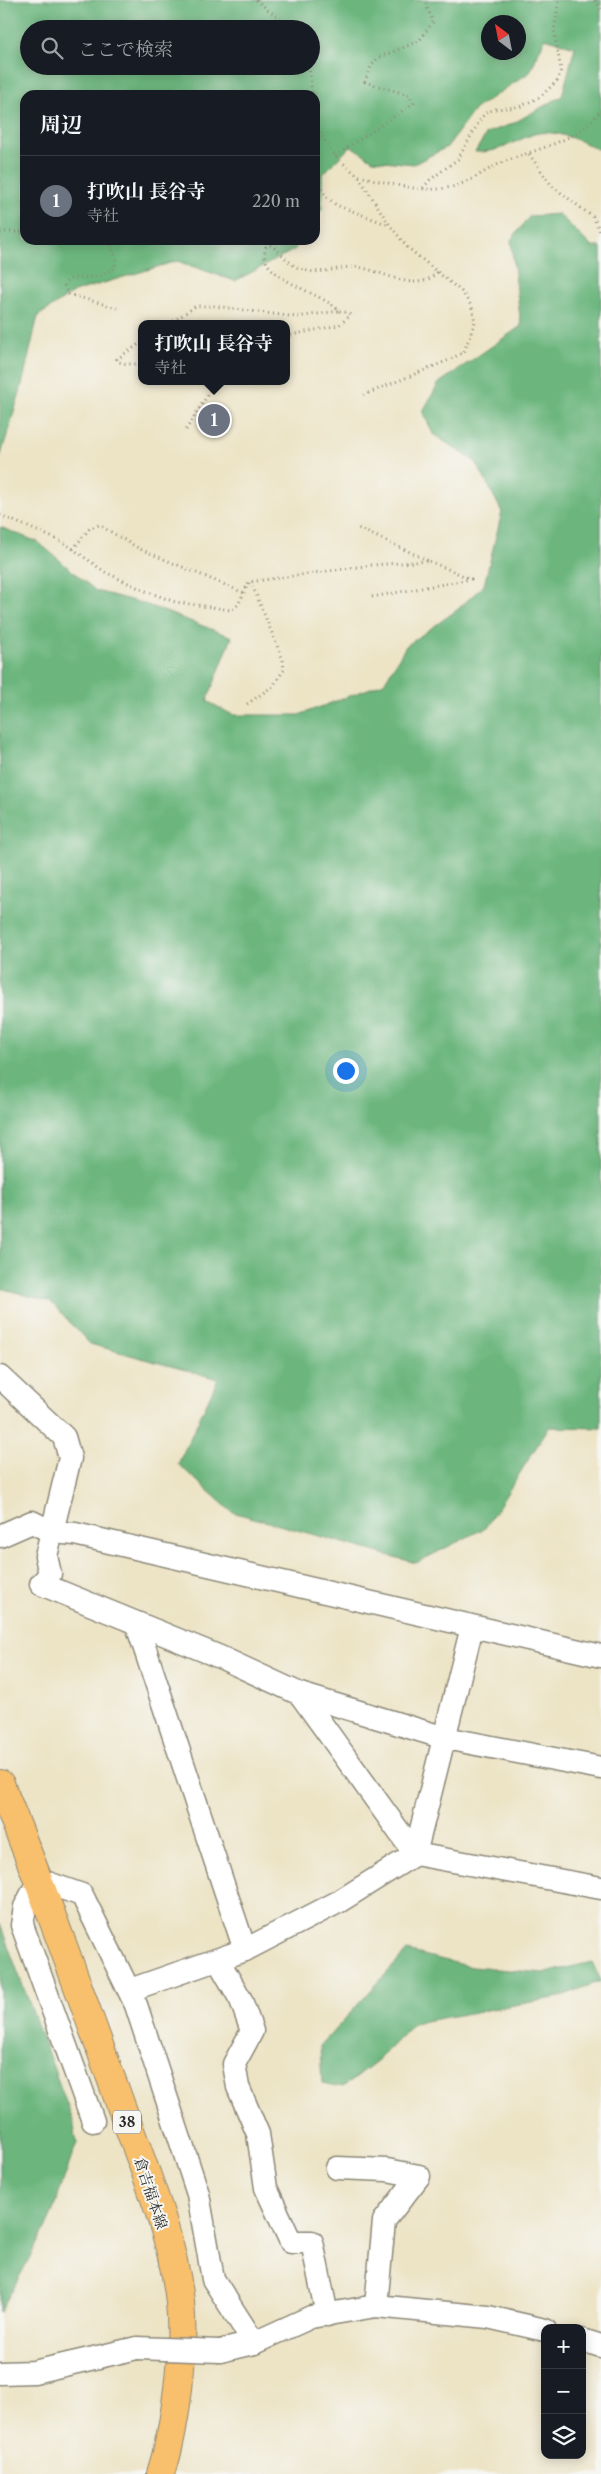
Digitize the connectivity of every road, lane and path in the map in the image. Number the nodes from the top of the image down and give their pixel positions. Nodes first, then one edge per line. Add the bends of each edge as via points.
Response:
1 (256, 0) edge
2 (424, 0) edge
3 (559, 0) edge
4 (595, 0) edge
5 (601, 9) edge
6 (281, 20) edge
7 (310, 75) edge
8 (311, 90) edge
9 (601, 110) edge
10 (320, 135) edge
11 (529, 154) junction
12 (335, 156) junction
13 (358, 176) junction
14 (320, 188) edge
15 (423, 189) junction
16 (390, 225) junction
17 (0, 232) edge
18 (20, 232) edge
19 (601, 233) edge
20 (111, 245) edge
21 (437, 272) junction
22 (117, 308) dead end
23 (339, 310) junction
24 (175, 320) edge
25 (290, 335) edge
26 (138, 345) edge
27 (138, 364) edge
28 (214, 385) edge
29 (364, 395) dead end
30 (186, 430) dead end
31 (0, 515) edge
32 (358, 528) dead end
33 (73, 549) junction
34 (429, 561) junction
35 (251, 582) junction
36 (244, 593) junction
37 (372, 597) dead end
38 (247, 704) dead end
39 (0, 1377) edge
40 (0, 1518) edge
41 (32, 1522) junction
42 (52, 1532) junction
43 (0, 1536) edge
44 (137, 1625) junction
45 (472, 1627) junction
46 (601, 1656) edge
47 (300, 1694) junction
48 (445, 1738) junction
49 (601, 1768) edge
50 (0, 1784) edge
51 (415, 1854) junction
52 (39, 1880) junction
53 (601, 1886) edge
54 (245, 1950) junction
55 (218, 1960) junction
56 (130, 1990) junction
57 (93, 2121) dead end
58 (337, 2168) dead end
59 (376, 2306) junction
60 (327, 2315) junction
61 (541, 2329) edge
62 (586, 2341) edge
63 (254, 2343) junction
64 (601, 2346) edge
65 (0, 2373) edge
66 (162, 2474) edge

1 - 6 path
2 - 12 path via 433,22 419,41 378,58 365,82 409,95 414,102
3 - 15 path via 554,31 561,70 557,81 540,97 519,108 487,112 458,159
4 - 5 path
7 - 8 path
9 - 11 path via 578,133
10 - 12 path
11 - 15 path via 501,163 467,183 445,189
11 - 19 path via 552,186 594,217
12 - 13 path
13 - 15 path
13 - 16 path
14 - 16 path via 336,205
16 - 21 path via 407,247
17 - 18 path
20 - 22 path via 115,268 99,276 69,279 64,288 68,294
21 - 23 path via 432,278 420,282 404,282 354,267 314,272 291,264 270,245 266,247 265,261 273,272
21 - 29 path via 462,292 472,307 475,322 464,352
23 - 24 path via 296,317 196,306
23 - 25 path via 350,316 339,325
26 - 27 path via 117,359 118,362
28 - 30 path
31 - 33 path via 44,532
32 - 34 path
33 - 36 path via 105,572 174,602 232,610 238,606
33 - 36 path via 90,528 100,524 140,549
34 - 35 path via 372,565
34 - 37 path via 471,579
35 - 36 path
35 - 38 path via 283,660 284,670 274,686
39 - 42 street via 64,1437 70,1458
40 - 41 street
41 - 42 street
41 - 43 street
42 - 44 street via 46,1556 50,1574 41,1584
42 - 45 street via 74,1534
44 - 47 street via 220,1657
44 - 54 street
45 - 46 street
45 - 48 street
47 - 48 street
47 - 51 street
48 - 49 street
48 - 51 street
50 - 52 main road, 倉吉福本線 / 38
51 - 53 street
51 - 54 street via 340,1901
52 - 56 street via 82,1895
52 - 57 street via 25,1907 22,1925
52 - 66 main road, 倉吉福本線 / 38 via 154,2199 170,2253 180,2302 181,2364
54 - 55 street
55 - 56 street
55 - 60 street via 241,2000 252,2031 234,2064 238,2087 258,2134 266,2188 291,2242 312,2242
56 - 63 street via 198,2194 213,2279
58 - 59 street via 387,2170 419,2176 384,2221
59 - 60 street
59 - 61 street via 488,2317
60 - 63 street via 311,2317
62 - 64 street
63 - 65 street, bridge via 220,2351 137,2348 34,2372

